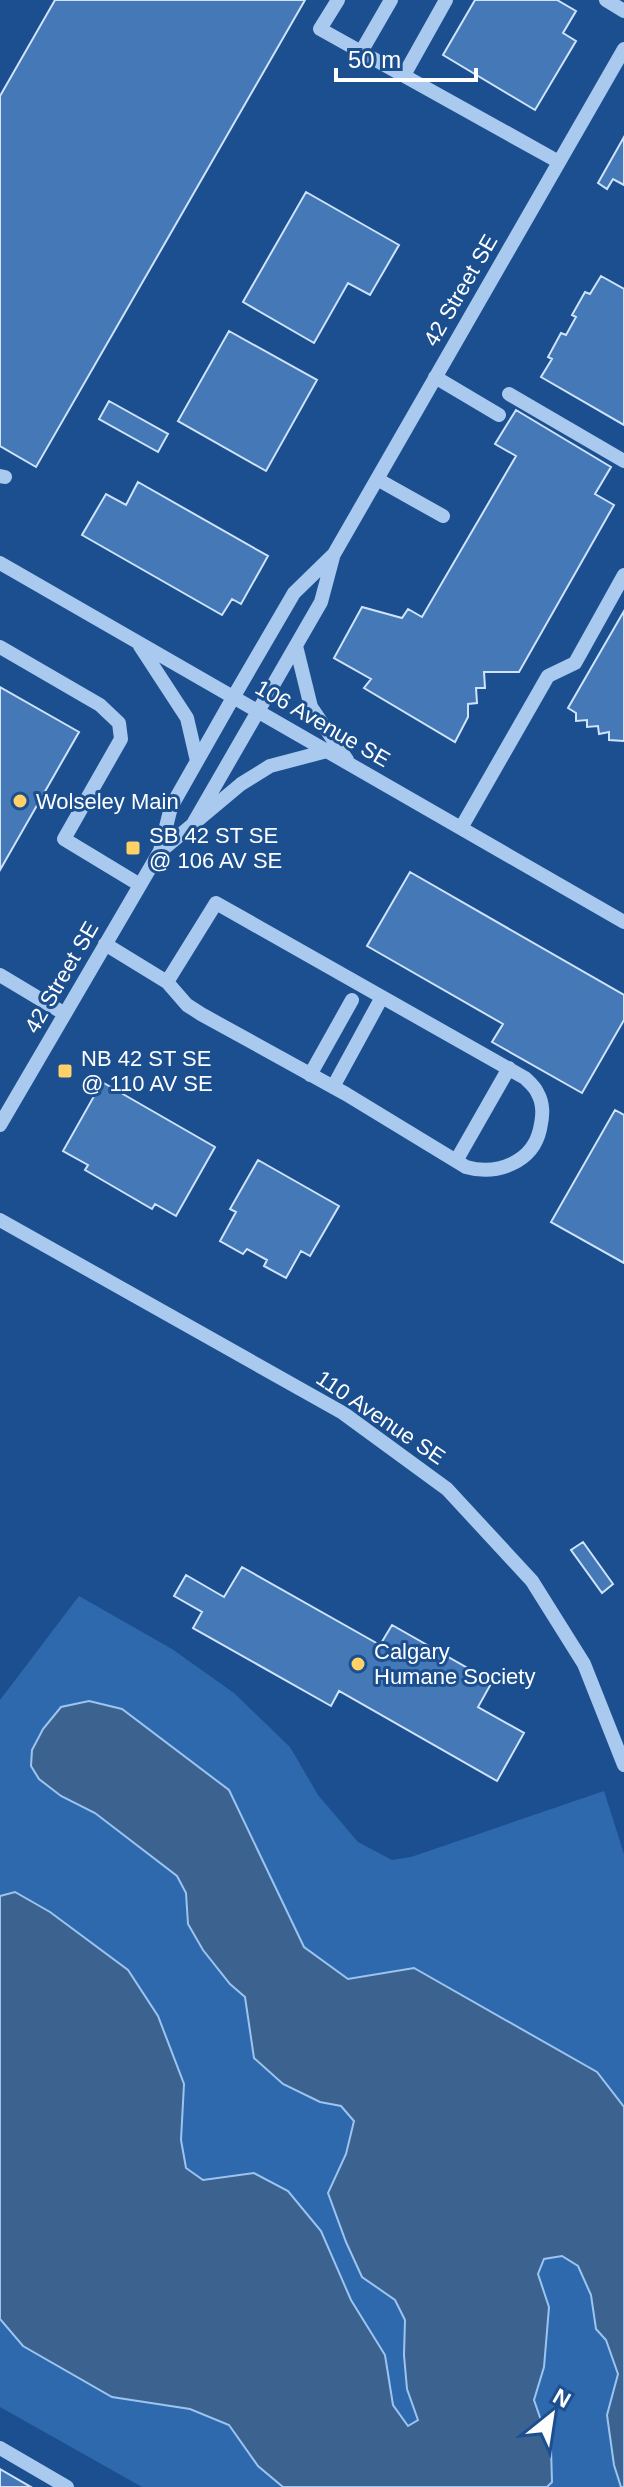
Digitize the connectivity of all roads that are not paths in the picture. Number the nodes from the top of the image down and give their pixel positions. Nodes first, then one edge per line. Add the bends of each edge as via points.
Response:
1 (338, 0) edge
2 (391, 0) edge
3 (446, 0) edge
4 (606, 0) edge
5 (624, 11) edge
6 (624, 49) edge
7 (361, 52) junction
8 (404, 75) junction
9 (559, 162) junction
10 (435, 377) junction
11 (509, 394) dead end
12 (499, 415) dead end
13 (624, 461) edge
14 (377, 479) junction
15 (443, 516) dead end
16 (334, 554) junction
17 (0, 563) edge
18 (624, 575) edge
19 (138, 642) junction
20 (296, 646) junction
21 (0, 647) edge
22 (234, 696) junction
23 (258, 711) junction
24 (327, 751) junction
25 (197, 761) junction
26 (349, 764) junction
27 (193, 824) junction
28 (461, 828) junction
29 (160, 851) junction
30 (140, 885) junction
31 (624, 922) edge
32 (105, 944) junction
33 (0, 975) edge
34 (167, 982) junction
35 (382, 997) junction
36 (352, 1000) dead end
37 (65, 1014) junction
38 (509, 1068) junction
39 (310, 1075) junction
40 (333, 1087) junction
41 (0, 1125) edge
42 (456, 1161) junction
43 (0, 1220) edge
44 (624, 1765) edge
45 (0, 2448) edge
46 (67, 2487) edge

1 - 7 street via 320,29
2 - 7 street
3 - 8 street
4 - 5 street
6 - 9 street, 42 Street SE
7 - 8 street
8 - 9 street
9 - 10 street, 42 Street SE
10 - 12 street
10 - 14 street, 42 Street SE
11 - 13 street
14 - 15 street
14 - 16 street, 42 Street SE
16 - 20 street, 42 Street SE via 321,602
16 - 22 street, 42 Street SE via 294,593
17 - 19 street, 106 Avenue SE
18 - 28 street via 575,663 548,676
19 - 22 street, 106 Avenue SE
19 - 25 street via 187,718
20 - 23 street, 42 Street SE
20 - 26 street via 311,707
21 - 30 street via 100,705 119,723 121,739 64,839
22 - 23 street, 106 Avenue SE
22 - 25 street, 42 Street SE
23 - 24 street, 106 Avenue SE
23 - 27 street, 42 Street SE
24 - 26 street, 106 Avenue SE
24 - 27 street via 270,766
25 - 29 street, 42 Street SE via 171,807
26 - 28 street, 106 Avenue SE
27 - 29 street, 42 Street SE
28 - 31 street, 106 Avenue SE
29 - 30 street, 42 Street SE
30 - 32 street, 42 Street SE
32 - 34 street
32 - 37 street, 42 Street SE
33 - 37 street
34 - 35 street via 216,903
34 - 39 street via 187,1005
35 - 38 street
35 - 40 street
36 - 39 street
37 - 41 street, 42 Street SE
38 - 42 street
38 - 42 street via 537,1091 544,1112 538,1139 522,1160 500,1169 481,1171
39 - 40 street
40 - 42 street
43 - 44 street, 110 Avenue SE via 343,1413 447,1489 532,1581 584,1664
45 - 46 street

